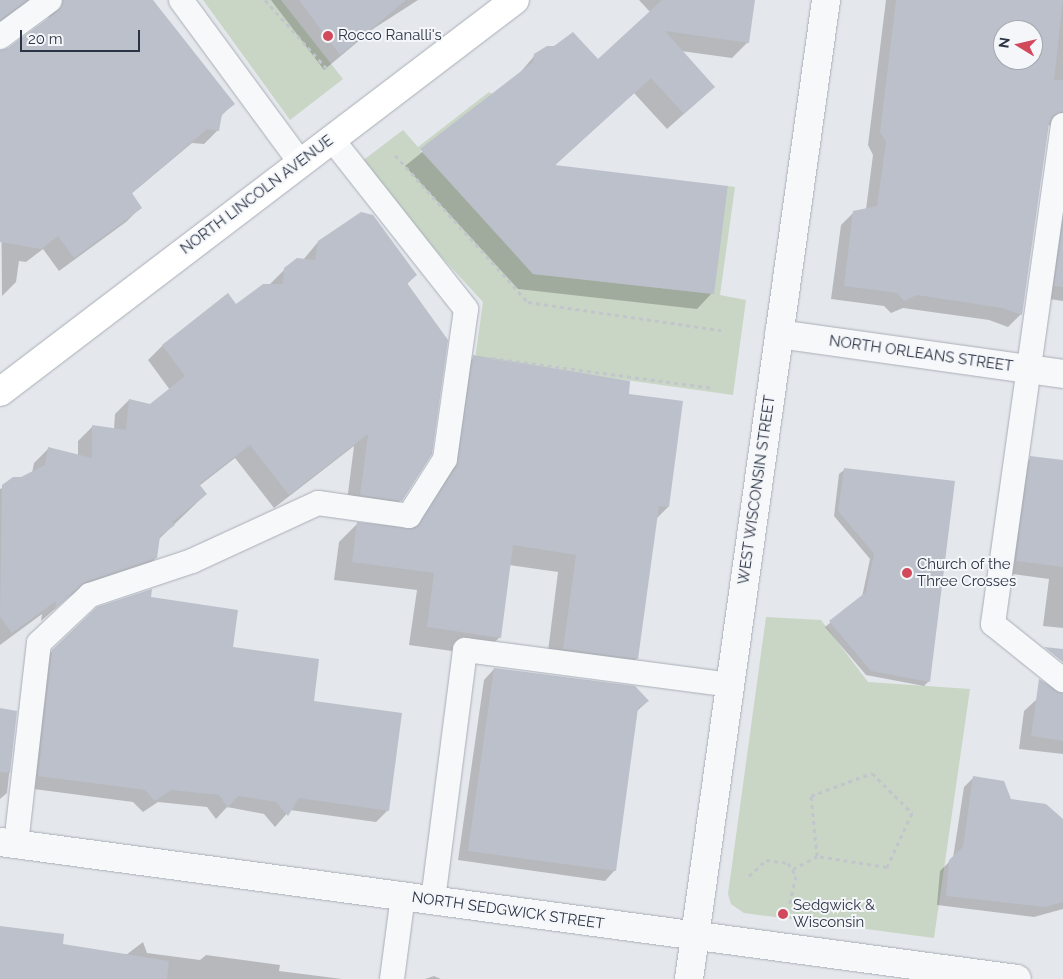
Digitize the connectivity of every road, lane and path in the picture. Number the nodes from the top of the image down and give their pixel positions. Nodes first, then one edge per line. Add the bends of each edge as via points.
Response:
1 (50, 0) edge
2 (181, 0) edge
3 (265, 0) edge
4 (515, 0) edge
5 (826, 0) edge
6 (0, 37) edge
7 (328, 70) dead end
8 (1063, 126) edge
9 (331, 138) junction
10 (395, 155) dead end
11 (300, 162) junction
12 (721, 330) dead end
13 (779, 334) junction
14 (460, 353) junction
15 (1030, 369) junction
16 (1063, 374) edge
17 (713, 388) dead end
18 (0, 392) edge
19 (1063, 680) edge
20 (730, 685) junction
21 (8, 843) edge
22 (817, 856) junction
23 (793, 869) junction
24 (749, 876) dead end
25 (403, 896) junction
26 (433, 900) junction
27 (790, 903) dead end
28 (695, 935) junction
29 (392, 979) edge
30 (689, 979) edge
31 (1017, 979) edge

1 - 6 lane
2 - 11 lane
3 - 7 path
4 - 9 main road, NORTH LINCOLN AVENUE
5 - 13 street, WEST WISCONSIN STREET
8 - 15 lane
9 - 11 main road, NORTH LINCOLN AVENUE
9 - 14 lane via 466,309
10 - 12 path via 528,302
11 - 18 main road, NORTH LINCOLN AVENUE
13 - 15 street, NORTH ORLEANS STREET
13 - 20 street, WEST WISCONSIN STREET
14 - 17 path
14 - 21 lane via 445,459 409,516 318,503 192,561 90,594 39,643
15 - 16 street, NORTH ORLEANS STREET
15 - 19 lane via 994,624
20 - 26 lane via 465,650
20 - 28 street, WEST WISCONSIN STREET
21 - 25 street, NORTH SEDGWICK STREET
22 - 22 path via 811,796 872,773 912,813 887,867
22 - 23 path
23 - 24 path via 788,863 774,858 760,864
23 - 27 path via 796,884
25 - 26 street, NORTH SEDGWICK STREET
25 - 29 lane
26 - 28 street, NORTH SEDGWICK STREET
28 - 30 street, WEST WISCONSIN STREET
28 - 31 street, NORTH SEDGWICK STREET

